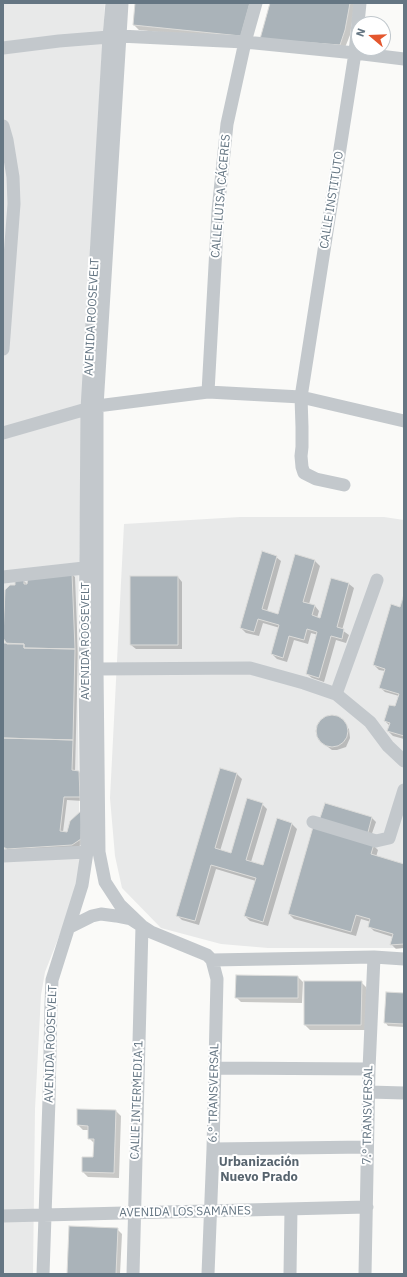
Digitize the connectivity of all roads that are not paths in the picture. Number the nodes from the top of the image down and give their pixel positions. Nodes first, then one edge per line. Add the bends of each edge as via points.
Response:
1 (256, 3) edge
2 (360, 3) edge
3 (117, 7) edge
4 (359, 16) edge
5 (114, 37) junction
6 (246, 42) junction
7 (3, 48) edge
8 (351, 53) edge
9 (355, 56) edge
10 (380, 56) edge
11 (404, 59) edge
12 (3, 126) edge
13 (5, 141) edge
14 (3, 349) edge
15 (208, 392) junction
16 (301, 397) junction
17 (92, 408) junction
18 (403, 419) edge
19 (3, 433) edge
20 (344, 485) dead end
21 (91, 567) junction
22 (3, 577) edge
23 (377, 580) dead end
24 (97, 669) junction
25 (336, 694) junction
26 (404, 761) edge
27 (404, 790) edge
28 (313, 822) dead end
29 (87, 852) junction
30 (3, 856) edge
31 (142, 926) junction
32 (70, 927) junction
33 (374, 957) junction
34 (404, 959) edge
35 (212, 960) junction
36 (214, 1068) junction
37 (369, 1069) junction
38 (369, 1092) junction
39 (404, 1093) edge
40 (367, 1148) junction
41 (213, 1149) junction
42 (367, 1207) junction
43 (291, 1209) junction
44 (210, 1211) junction
45 (134, 1212) junction
46 (46, 1215) junction
47 (3, 1216) edge
48 (43, 1274) edge
49 (133, 1274) edge
50 (208, 1274) edge
51 (290, 1274) edge
52 (365, 1274) edge

1 - 6 street, CALLE LUISA CÁCERES
2 - 4 street, CALLE INSTITUTO
3 - 5 street, AVENIDA ROOSEVELT
5 - 6 street
5 - 7 street
5 - 17 street, AVENIDA ROOSEVELT
6 - 8 street
6 - 15 street, CALLE LUISA CÁCERES via 227,132 218,211
9 - 16 street, CALLE INSTITUTO
10 - 11 street
12 - 13 street
13 - 14 street via 13,177 14,211
15 - 16 street
15 - 17 street
16 - 18 street
16 - 20 street, CALLE INSTITUTO via 301,456 304,473 316,479
17 - 19 street
17 - 21 street, AVENIDA ROOSEVELT
21 - 22 street
21 - 24 street, AVENIDA ROOSEVELT
21 - 29 street, AVENIDA ROOSEVELT
23 - 25 street
24 - 25 street via 250,668
24 - 31 street, AVENIDA ROOSEVELT via 99,852 106,882 120,905
25 - 26 street via 370,722 388,746
27 - 28 street via 389,838 376,841
29 - 30 street
29 - 32 street, AVENIDA ROOSEVELT via 82,885
31 - 32 street via 131,919 101,914
31 - 35 street via 158,936 207,955
31 - 45 street, CALLE INTERMEDIA 1
32 - 46 street, AVENIDA ROOSEVELT via 52,980
33 - 34 street
33 - 35 street
33 - 37 street, 7.° TRANSVERSAL
35 - 36 street, 6.° TRANSVERSAL via 217,979
36 - 37 street
36 - 41 street, 6.° TRANSVERSAL
37 - 38 street, 7.° TRANSVERSAL
38 - 39 street
38 - 40 street, 7.° TRANSVERSAL
40 - 41 street
40 - 42 street, 7.° TRANSVERSAL
41 - 44 street, 6.° TRANSVERSAL
42 - 43 street, AVENIDA LOS SAMANES
42 - 52 street, 7.° TRANSVERSAL
43 - 44 street, AVENIDA LOS SAMANES
43 - 51 street
44 - 45 street, AVENIDA LOS SAMANES
44 - 50 street, 6.° TRANSVERSAL
45 - 46 street, AVENIDA LOS SAMANES
45 - 49 street, CALLE INTERMEDIA 1
46 - 47 street, AVENIDA LOS SAMANES
46 - 48 street, AVENIDA ROOSEVELT

